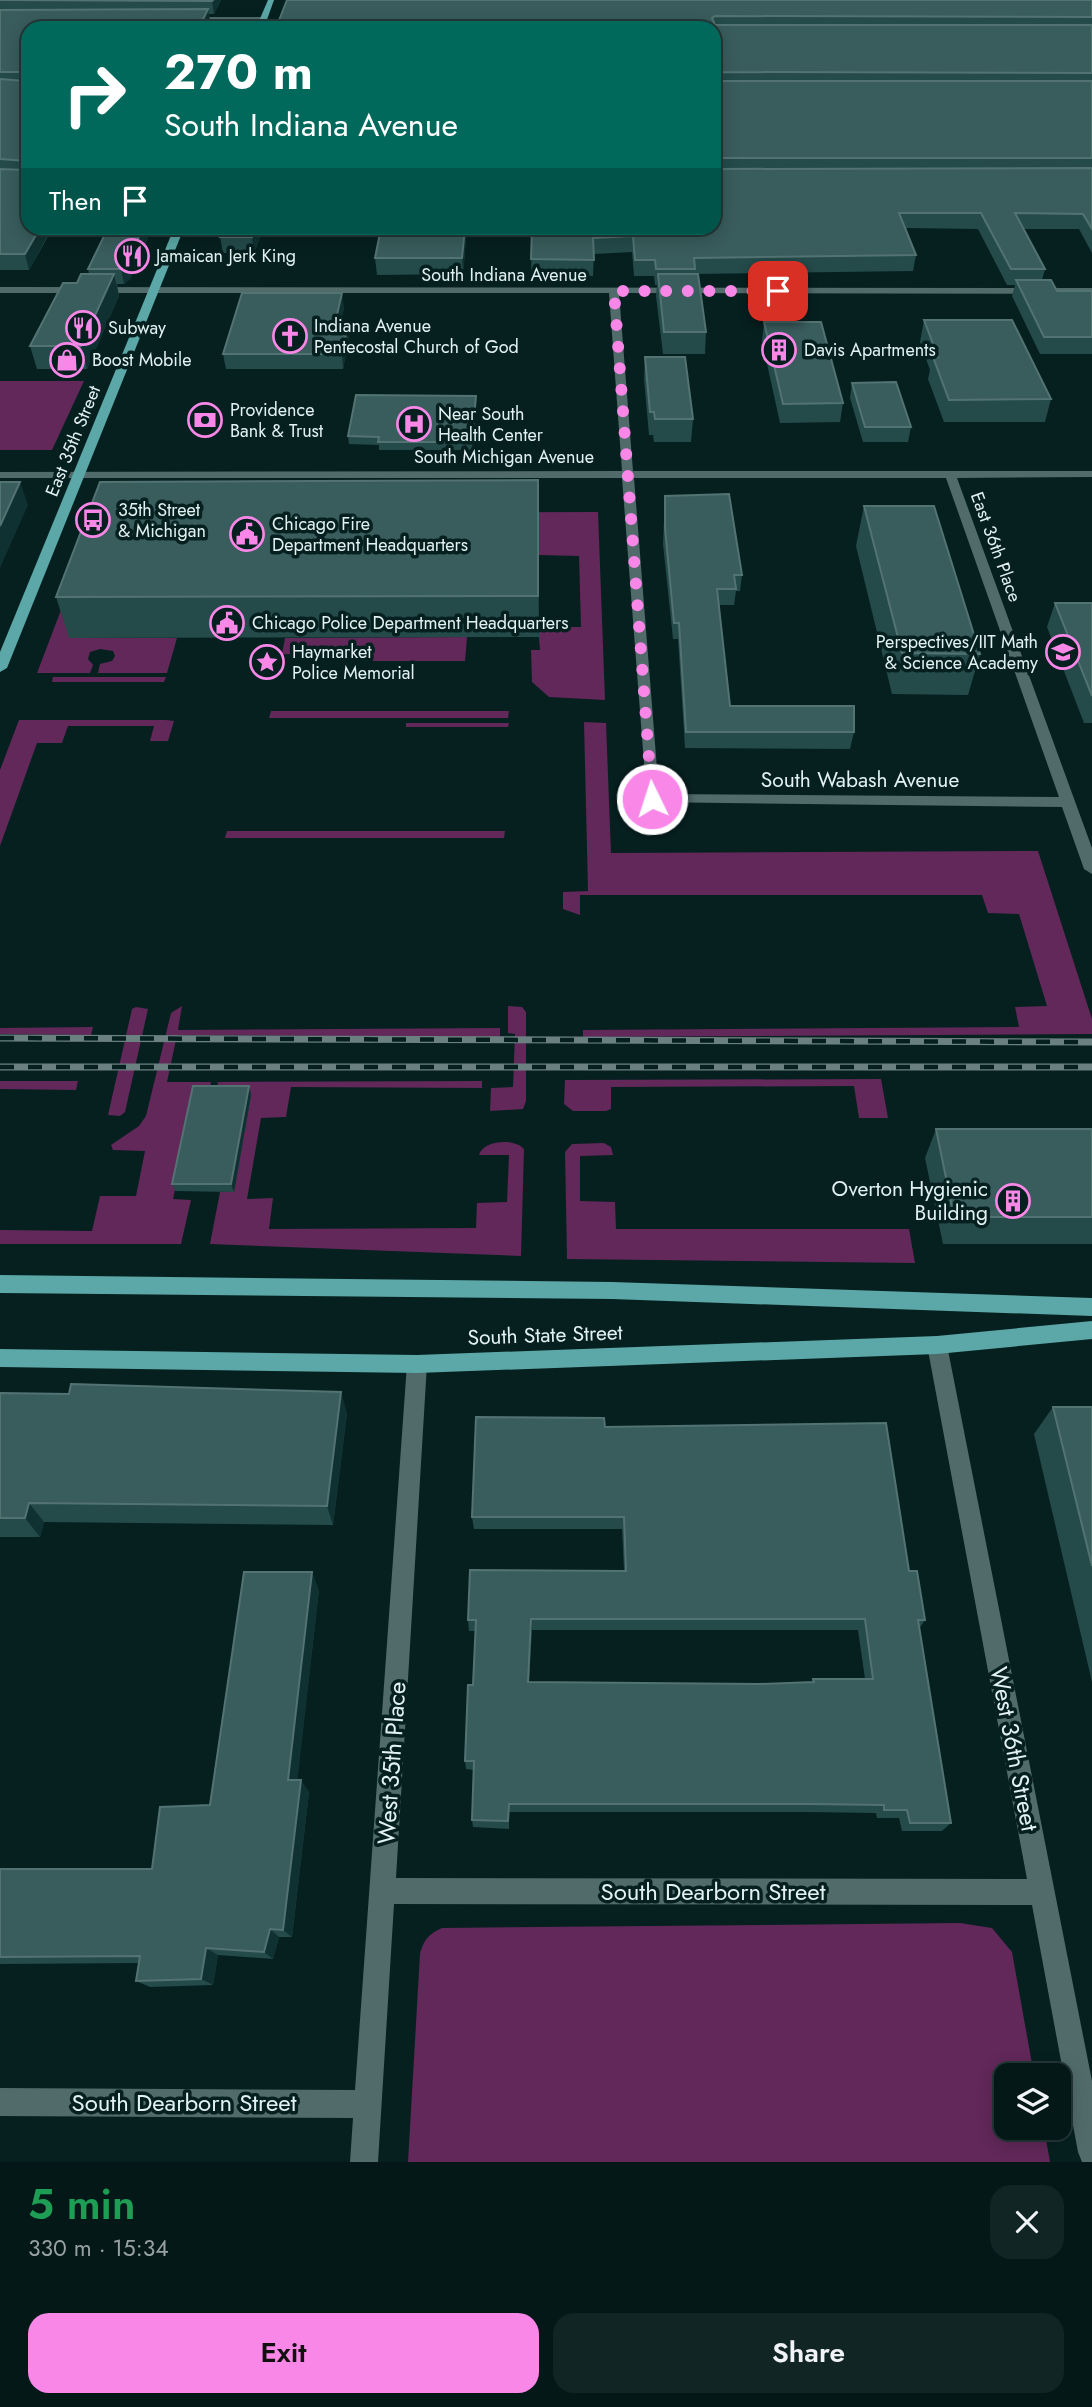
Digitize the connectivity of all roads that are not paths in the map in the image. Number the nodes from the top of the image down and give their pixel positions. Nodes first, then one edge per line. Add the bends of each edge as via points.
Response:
1 (271, 0) edge
2 (176, 19) edge
3 (264, 19) joint
4 (176, 235) edge
5 (0, 290) edge
6 (154, 290) junction
7 (614, 291) junction
8 (1092, 291) edge
9 (627, 474) junction
10 (950, 474) junction
11 (1092, 474) edge
12 (0, 475) edge
13 (79, 475) junction
14 (0, 668) edge
15 (1068, 802) junction
16 (1092, 870) edge
17 (0, 1284) edge
18 (1092, 1307) edge
19 (1092, 1330) edge
20 (937, 1345) junction
21 (0, 1358) edge
22 (417, 1364) junction
23 (384, 1891) junction
24 (1042, 1892) junction
25 (0, 2102) edge
26 (368, 2104) junction
27 (1088, 2109) edge
28 (1092, 2152) edge
29 (364, 2162) edge

1 - 3 main road
2 - 3 street
4 - 6 main road, East 35th Street
5 - 6 street, South Indiana Avenue
6 - 7 street, South Indiana Avenue
6 - 13 main road, East 35th Street
7 - 8 street, South Indiana Avenue
7 - 9 street
9 - 10 street, South Michigan Avenue
9 - 13 street, South Michigan Avenue
9 - 15 street, South Wabash Avenue via 652,799
10 - 11 street, South Michigan Avenue
10 - 15 street, East 36th Place
12 - 13 street, South Michigan Avenue
13 - 14 main road, East 35th Street
15 - 16 street, East 36th Place
17 - 18 main road, South State Street via 557,1289 929,1298
19 - 20 main road, South State Street
20 - 22 main road, South State Street
20 - 24 street, West 36th Street
21 - 22 main road, South State Street
22 - 23 street, West 35th Place
23 - 24 street, South Dearborn Street
23 - 26 street, West 35th Place
24 - 27 street, West 36th Street
25 - 26 street, South Dearborn Street
26 - 29 street, West 35th Place
27 - 28 street, West 36th Street

